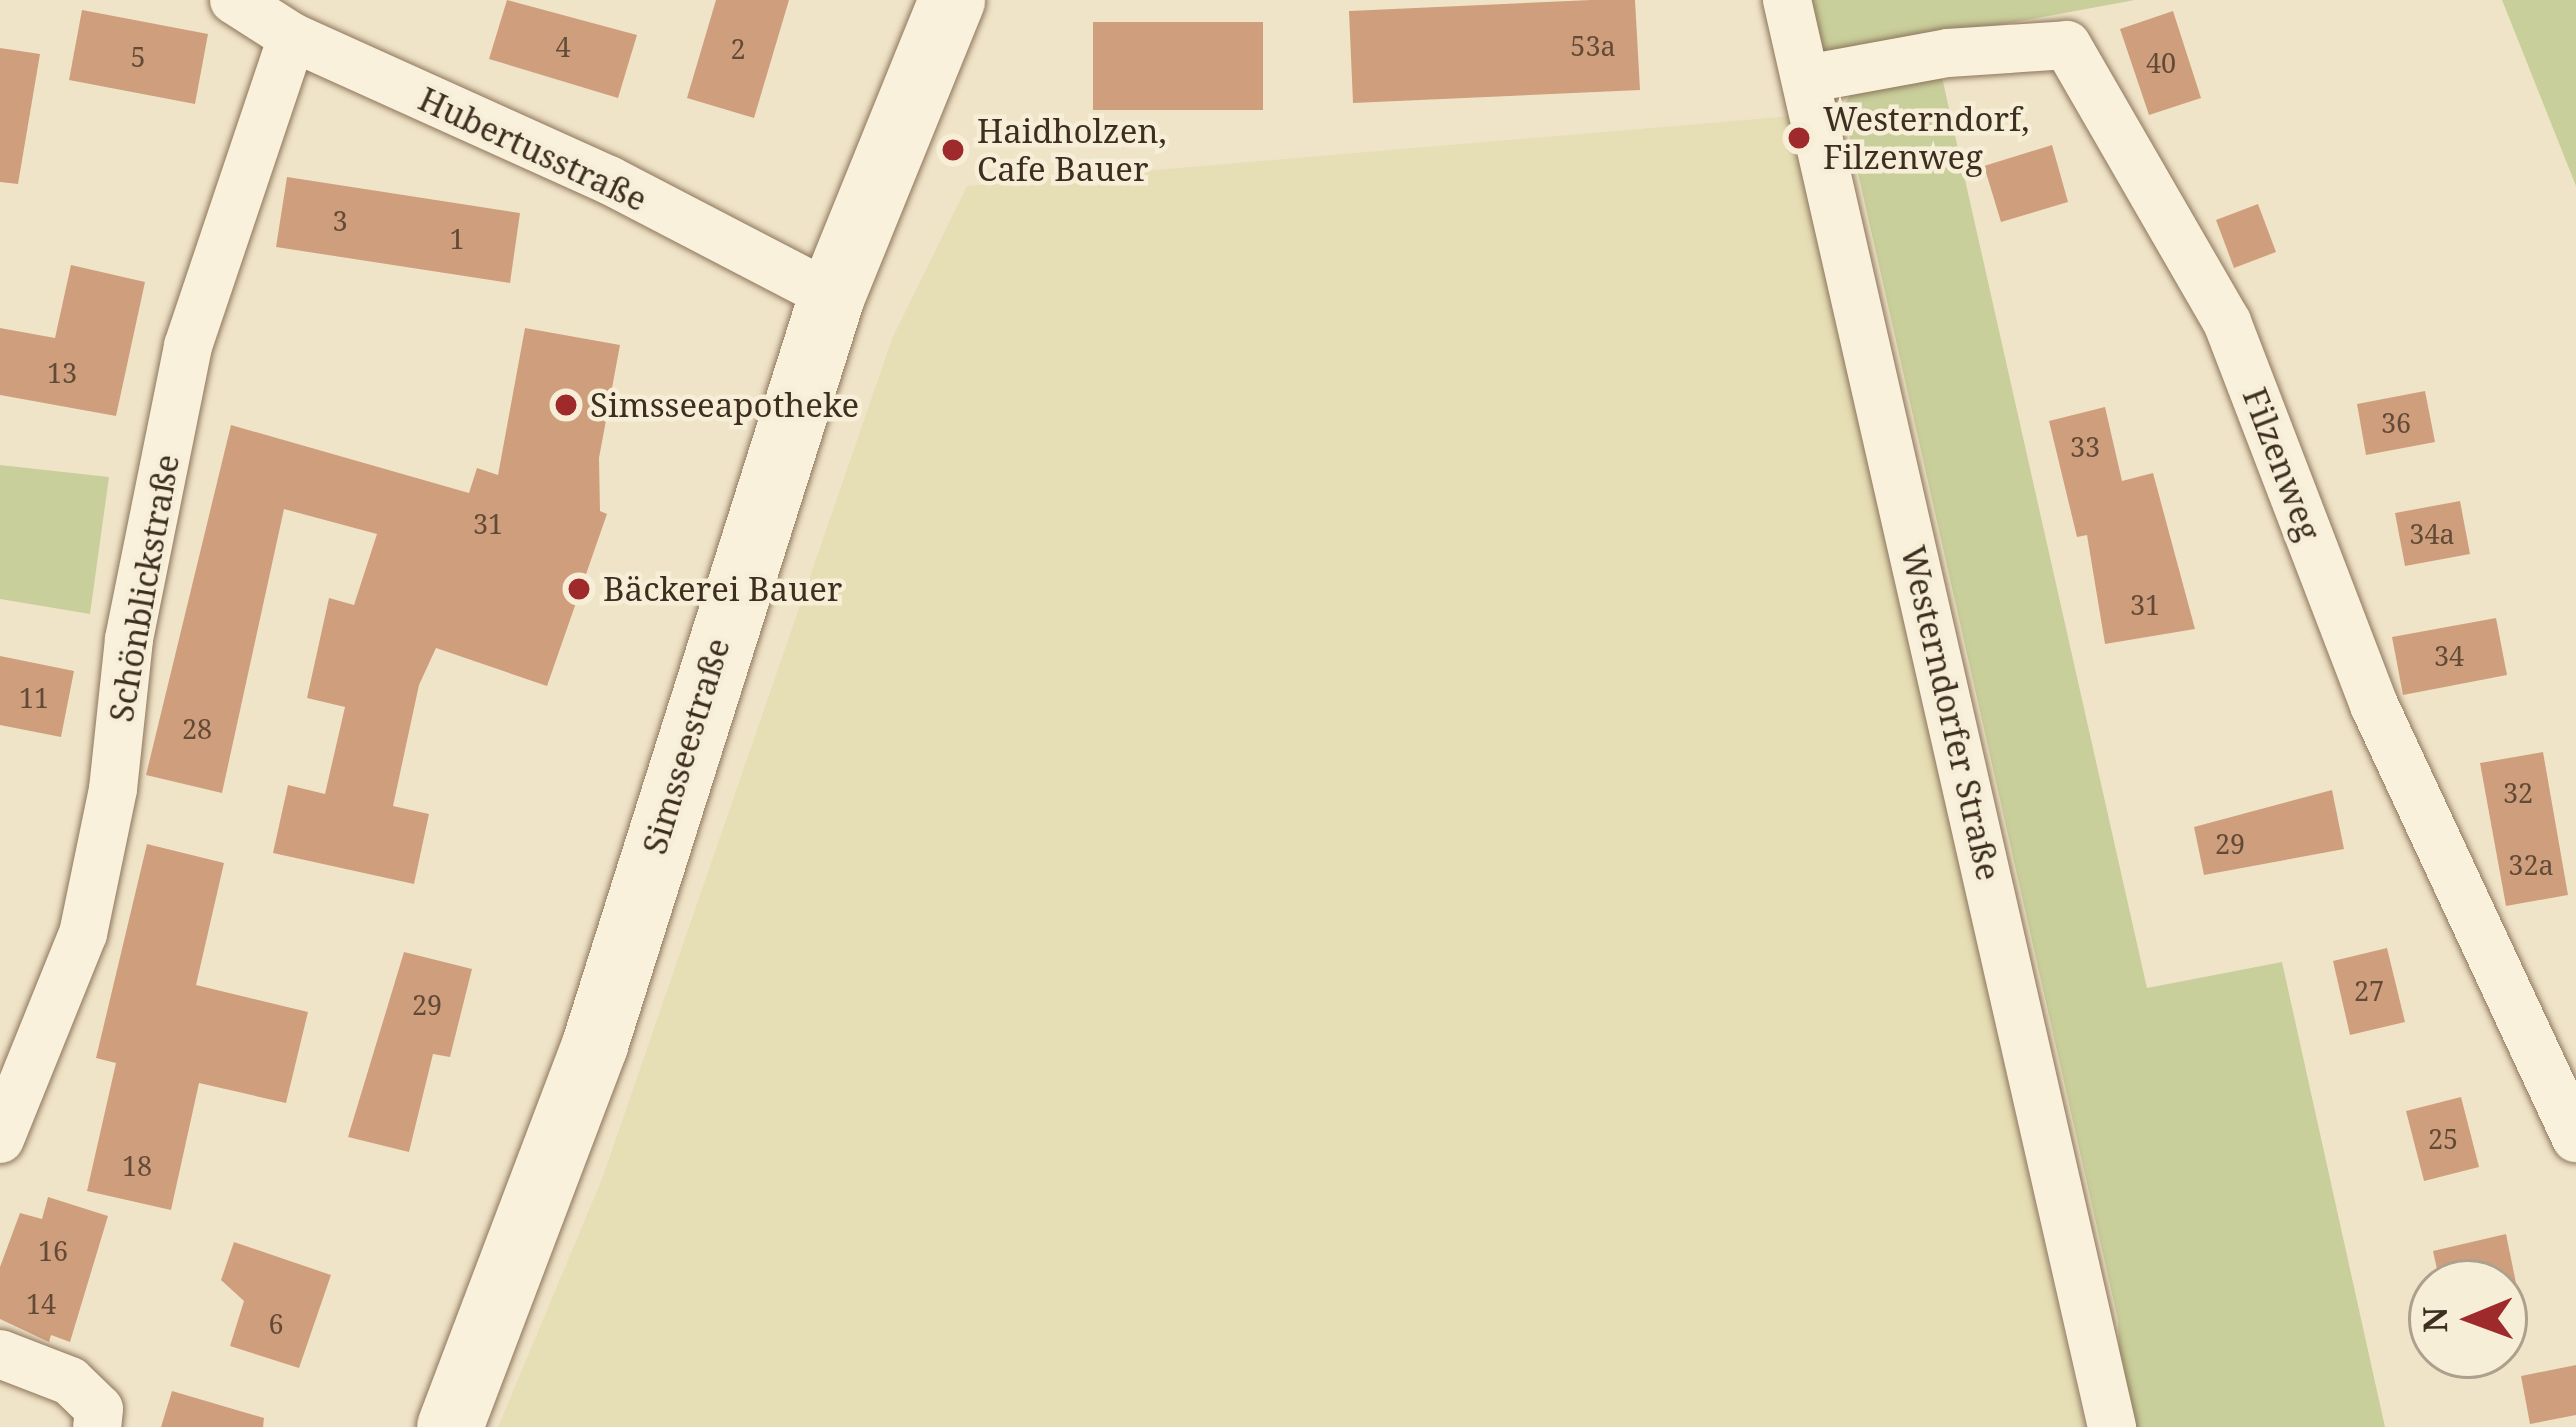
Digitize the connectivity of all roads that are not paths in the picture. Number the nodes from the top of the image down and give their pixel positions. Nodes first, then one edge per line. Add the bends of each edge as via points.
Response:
1 (234, 0) edge
2 (952, 0) edge
3 (1787, 0) edge
4 (292, 37) junction
5 (1806, 79) junction
6 (832, 296) junction
7 (4, 1121) edge
8 (2576, 1138) edge
9 (0, 1354) edge
10 (97, 1427) edge
11 (450, 1427) edge
12 (2113, 1427) edge

1 - 4 street, Hubertusstraße
2 - 6 main road, Simsseestraße
3 - 5 street, Westerndorfer Straße
4 - 6 street, Hubertusstraße via 609,180
4 - 7 street, Schönblickstraße via 188,346 129,639 113,789 83,934
5 - 8 street, Filzenweg via 1948,52 2067,45 2227,322 2374,705
5 - 12 street, Westerndorfer Straße
6 - 11 main road, Simsseestraße via 595,1045
9 - 10 street via 70,1381 99,1409

